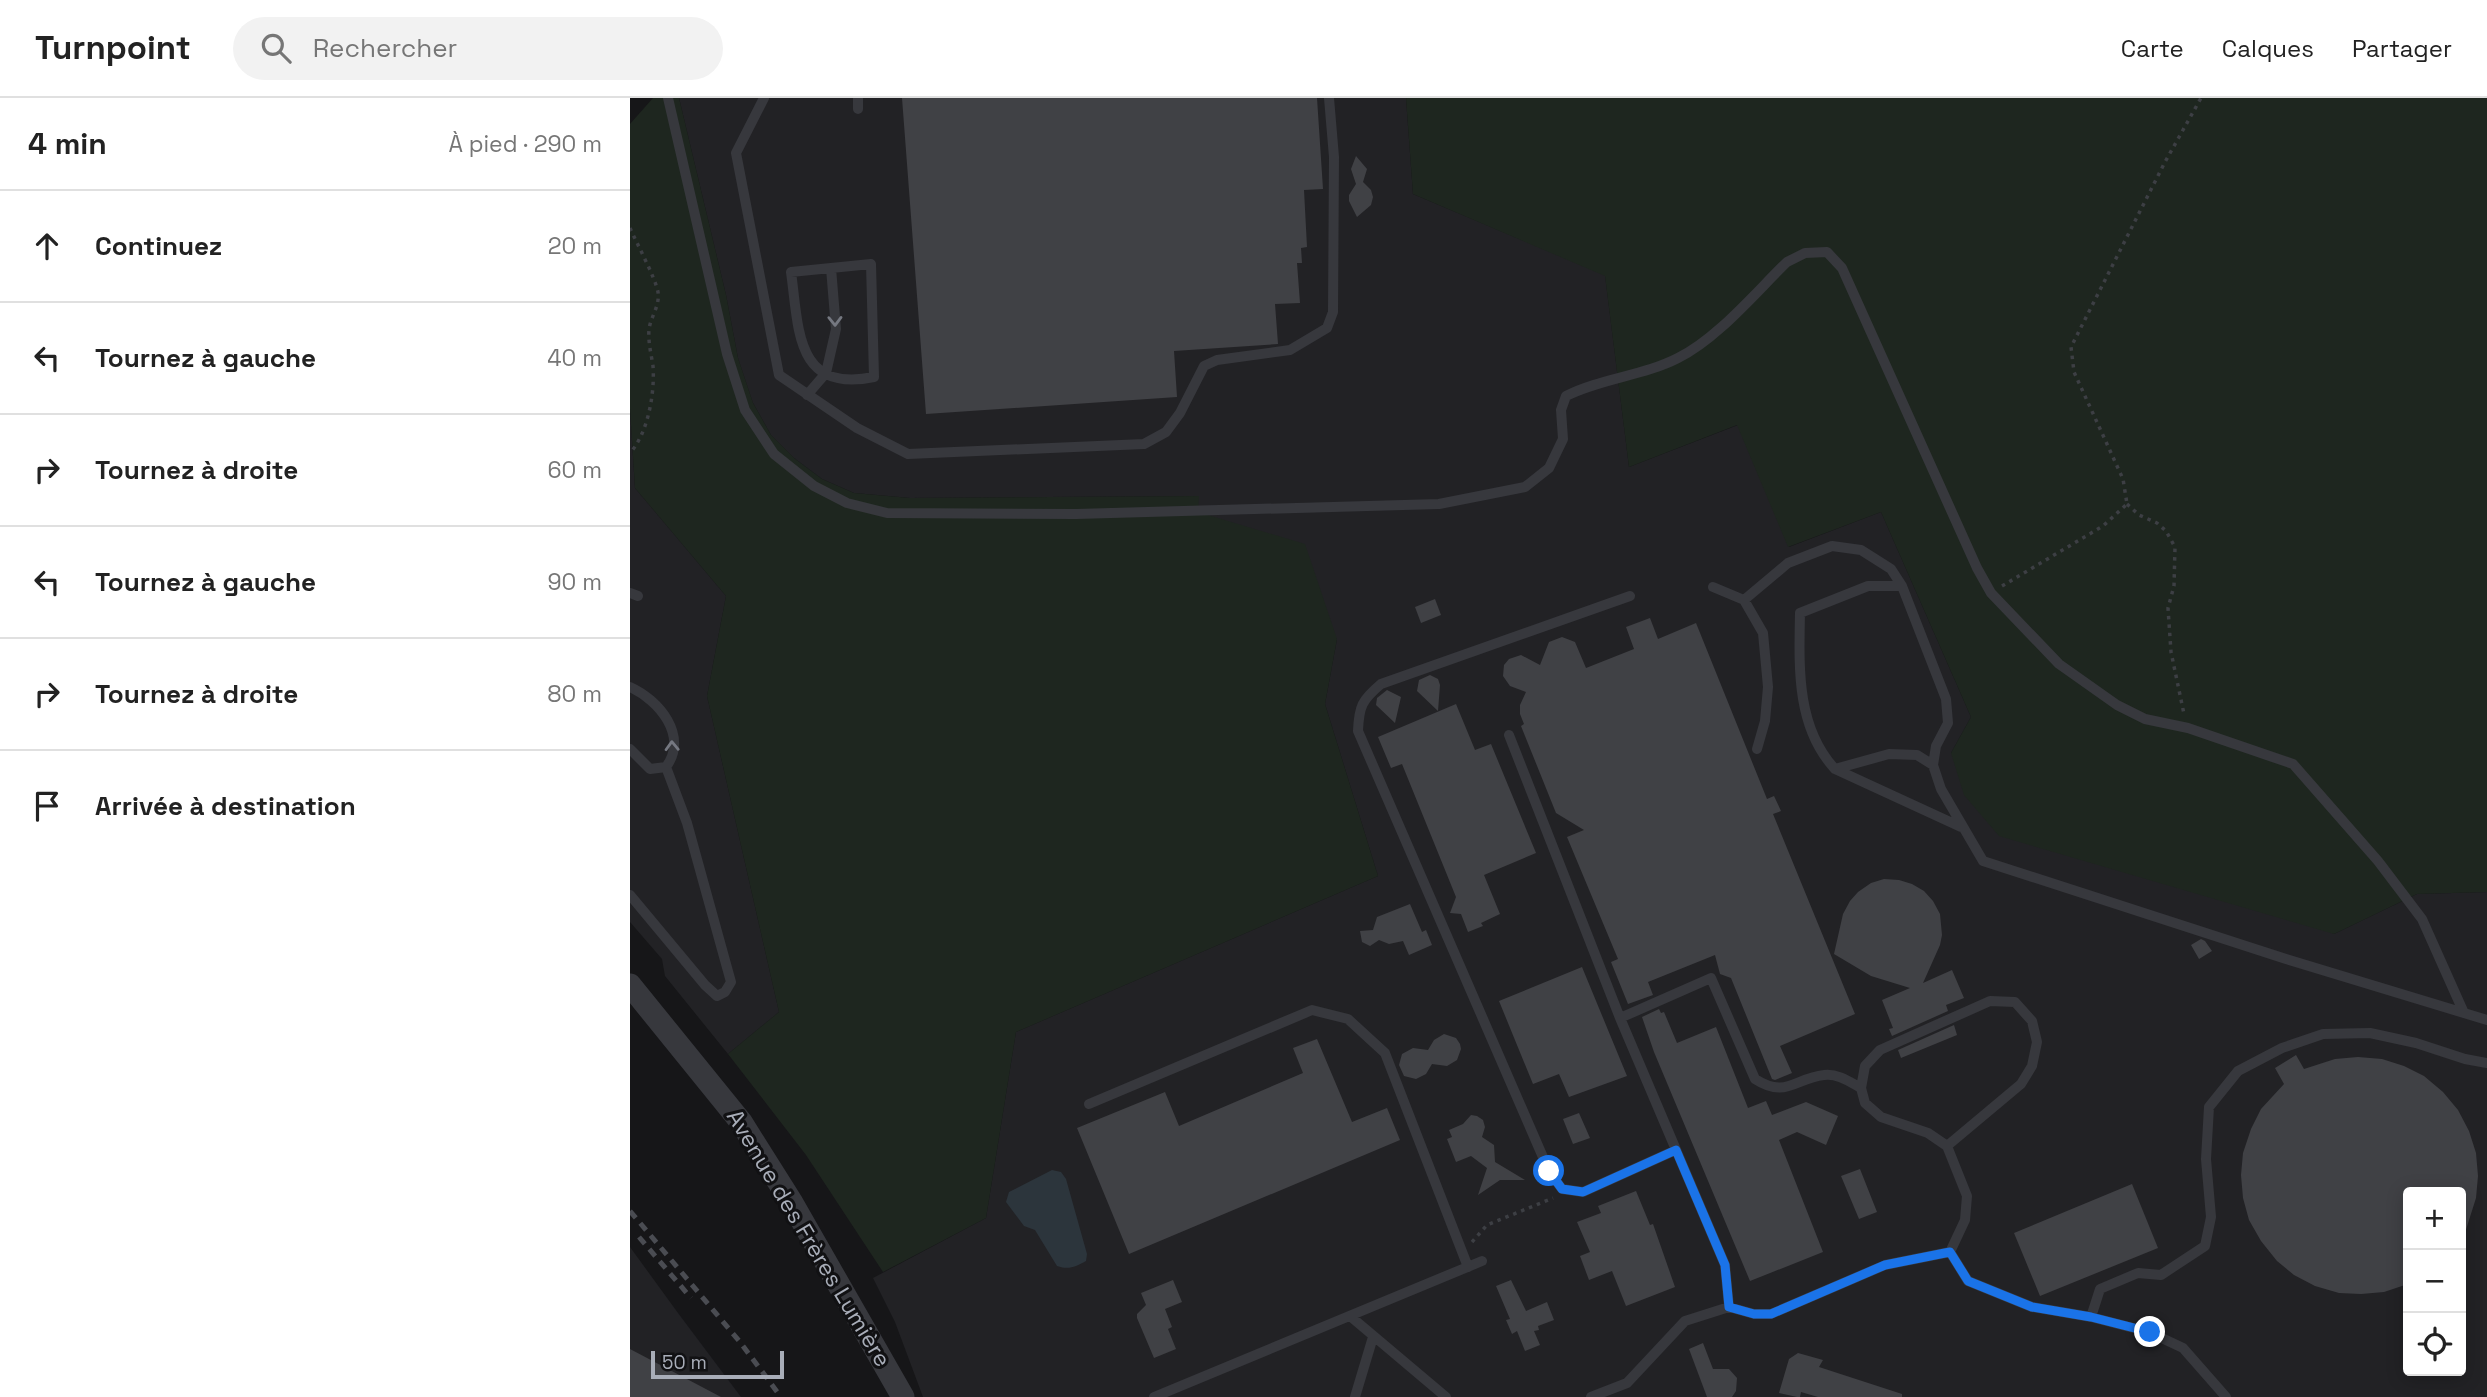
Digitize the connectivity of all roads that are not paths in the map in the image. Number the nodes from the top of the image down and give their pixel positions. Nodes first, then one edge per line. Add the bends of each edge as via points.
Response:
1 (668, 98) edge
2 (764, 98) edge
3 (1329, 98) edge
4 (831, 268) junction
5 (826, 373) junction
6 (807, 395) junction
7 (1902, 586) junction
8 (1713, 587) dead end
9 (1630, 596) dead end
10 (1744, 600) junction
11 (630, 687) edge
12 (1509, 735) dead end
13 (630, 749) edge
14 (1757, 750) dead end
15 (1933, 765) junction
16 (666, 767) junction
17 (1835, 769) junction
18 (1961, 827) junction
19 (630, 895) edge
20 (630, 985) edge
21 (2464, 1013) junction
22 (1620, 1018) junction
23 (2487, 1020) edge
24 (2487, 1063) edge
25 (1861, 1088) junction
26 (1089, 1104) dead end
27 (1947, 1146) junction
28 (1676, 1150) junction
29 (1950, 1252) junction
30 (1482, 1261) dead end
31 (1468, 1267) junction
32 (1729, 1307) junction
33 (1350, 1316) junction
34 (2091, 1317) junction
35 (1373, 1337) junction
36 (903, 1397) edge
37 (1154, 1397) edge
38 (1355, 1397) edge
39 (1446, 1397) edge
40 (1591, 1397) edge
41 (2226, 1397) edge

1 - 21 lane via 727,354 745,411 774,454 814,486 847,503 887,513 1076,514 1439,504 1525,487 1549,468 1563,439 1561,410 1566,396 1688,353 1787,262 1805,253 1827,252 1842,268 1991,593 2059,664 2117,705 2144,719 2188,727 2293,764 2422,919
2 - 6 lane via 736,152 779,375
3 - 6 lane via 1334,202 1333,313 1327,328 1290,350 1217,360 1204,366 1166,432 1144,444 908,454
4 -> 5 lane via 836,329
4 - 5 lane via 791,272 801,343 807,357
4 - 5 lane via 871,264 874,377 844,380
5 - 6 lane
7 - 10 lane via 1891,569 1861,550 1832,546 1788,563
7 - 15 lane via 1946,699 1948,723 1936,746
7 - 17 lane via 1868,586 1800,613 1804,711 1821,755
8 - 10 lane
9 - 28 lane via 1381,684 1366,697 1357,731 1549,1171 1562,1189 1583,1192
10 - 14 lane via 1763,633 1768,687
16 -> 11 lane via 674,756 666,715 645,694
12 - 22 lane
13 - 16 lane via 650,769
15 - 17 lane via 1917,755 1889,754
15 - 18 lane
16 - 19 lane via 687,823 731,982 725,992 717,996 705,985
17 - 18 lane
18 - 21 lane via 1983,861
20 - 36 street, Avenue des Frères Lumière via 741,1122
21 - 23 lane
22 - 25 lane via 1711,978 1755,1079 1769,1088 1790,1087 1825,1074
22 - 28 lane
24 - 34 lane via 2370,1033 2323,1034 2282,1048 2238,1071 2209,1107 2206,1159 2211,1217 2205,1246 2161,1275 2138,1273 2100,1289
25 - 27 lane via 1865,1103 1881,1117 1928,1132
25 - 27 lane via 1865,1066 1880,1050 1990,1001 2015,1002 2032,1021 2037,1042 2032,1066 2021,1084
26 - 31 lane via 1312,1010 1348,1019 1385,1053
27 - 29 lane via 1967,1196 1965,1220
28 - 32 lane via 1725,1265
29 - 32 lane via 1885,1265 1771,1314
29 - 34 lane via 1968,1281 2032,1307
30 - 31 lane
31 - 33 lane
32 - 40 lane via 1685,1321 1627,1382
33 - 35 lane
33 - 37 lane
34 - 41 lane via 2150,1332 2183,1348
35 - 38 lane
35 - 39 lane

